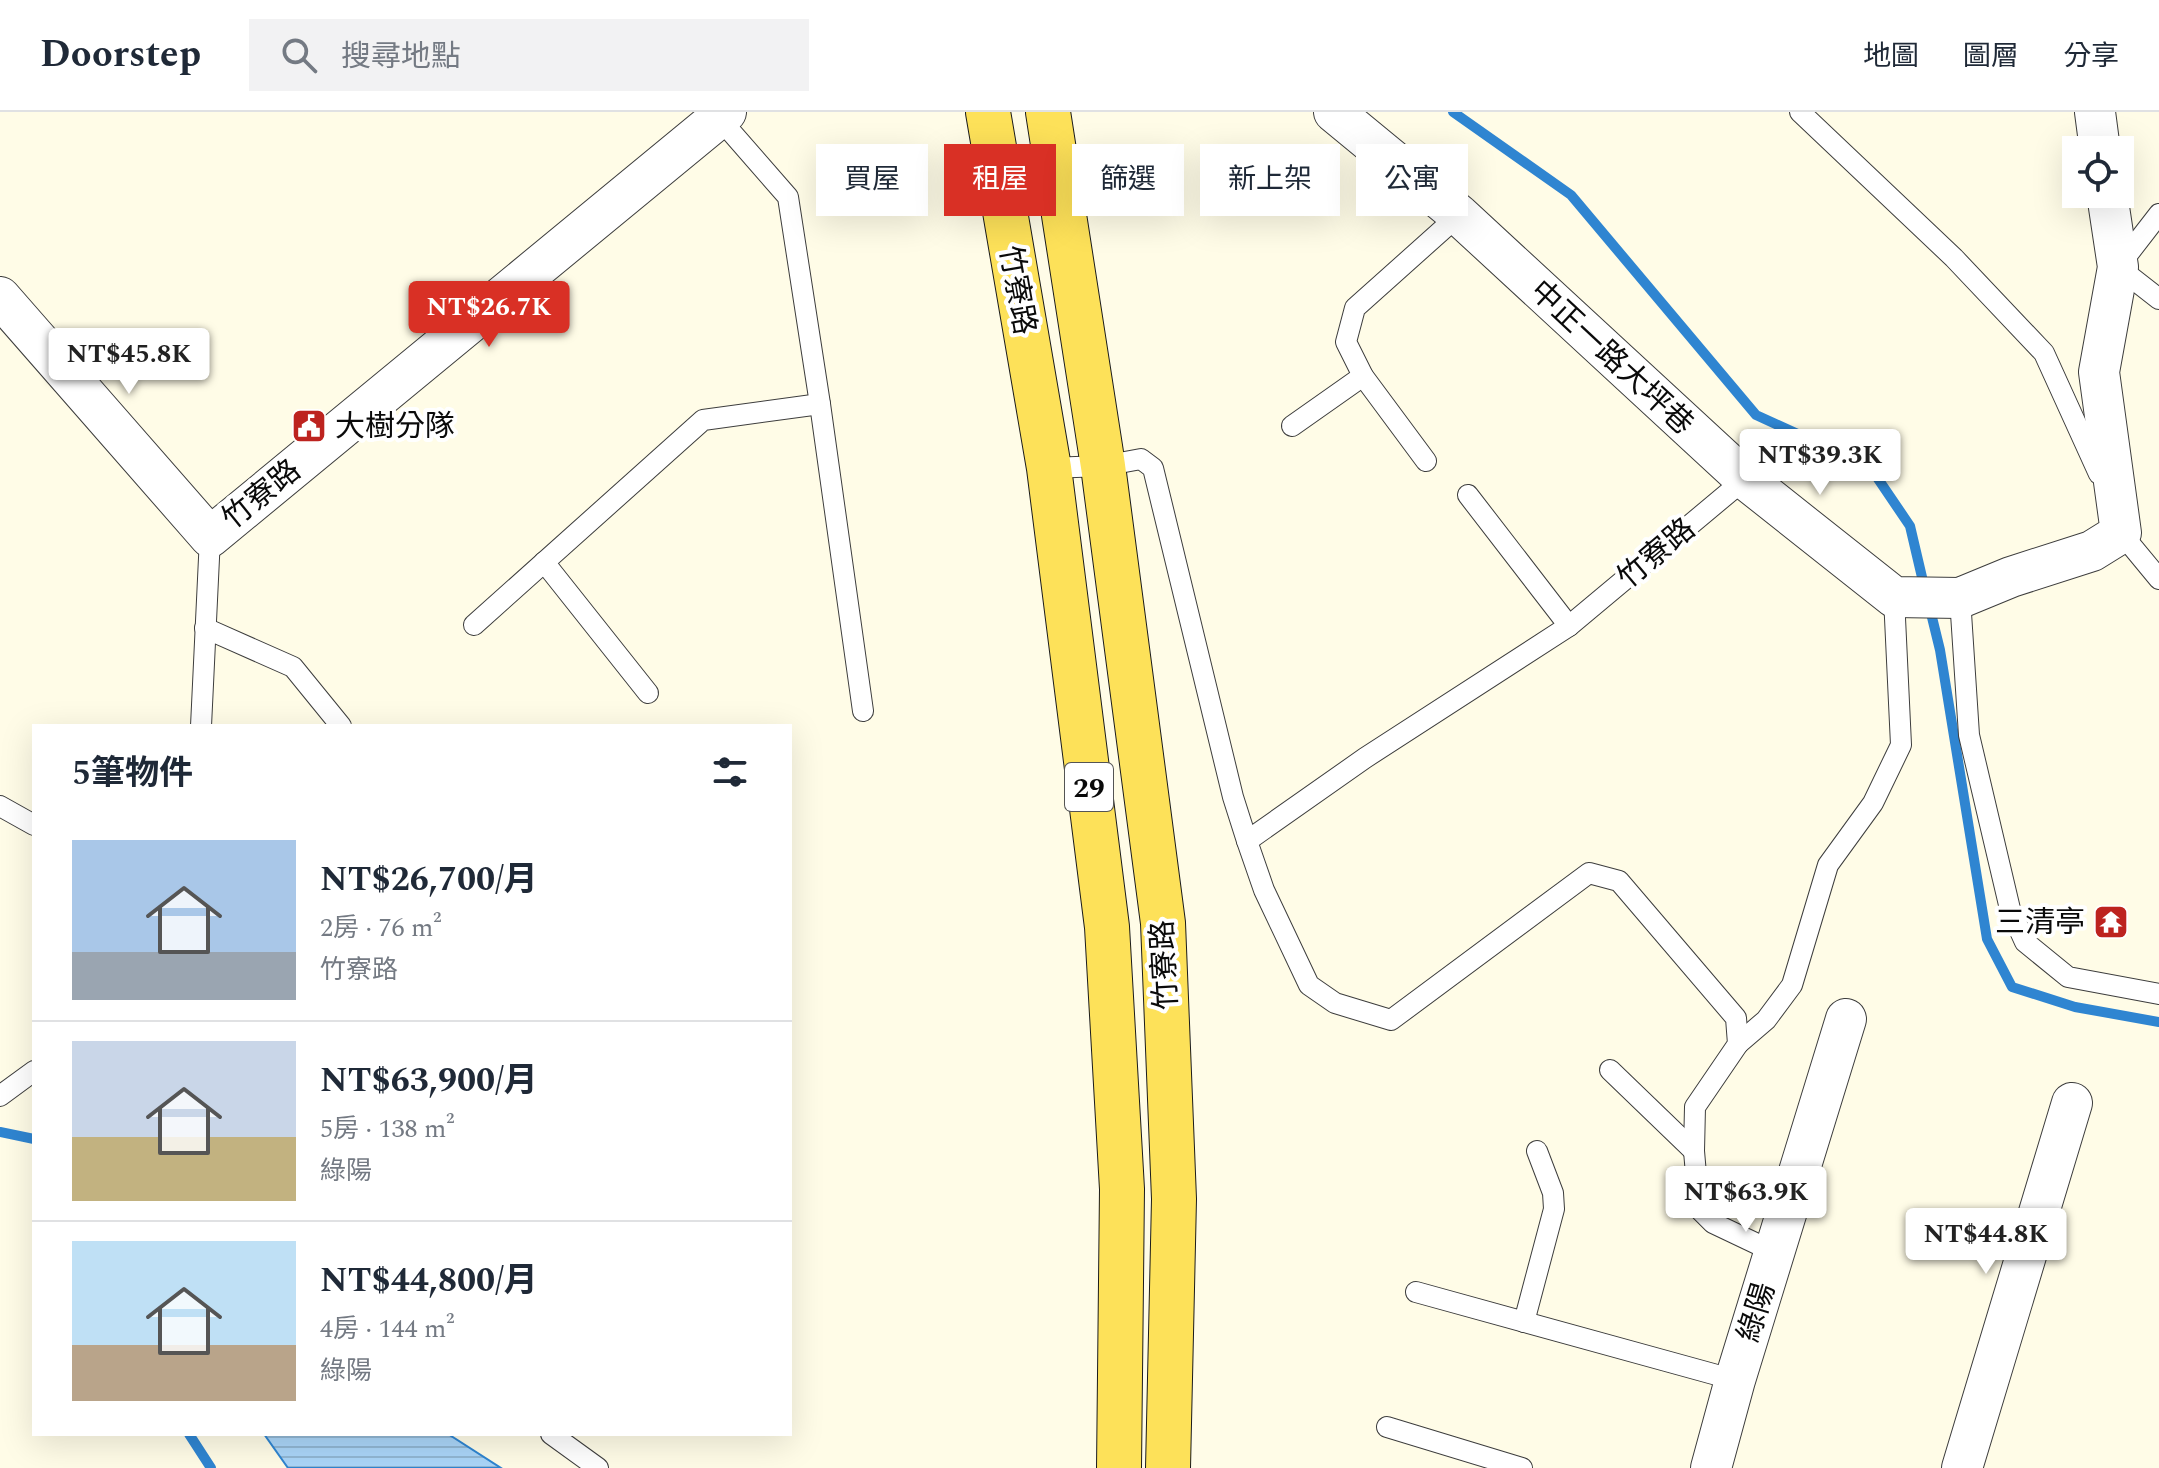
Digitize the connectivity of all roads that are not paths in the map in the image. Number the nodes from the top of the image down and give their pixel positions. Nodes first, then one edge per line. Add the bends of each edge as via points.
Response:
1 (988, 112) edge
2 (1334, 112) edge
3 (1800, 112) edge
4 (2095, 112) edge
5 (1049, 113) edge
6 (722, 115) edge
7 (2098, 136) edge
8 (1373, 144) edge
9 (2109, 208) edge
10 (2159, 214) edge
11 (1458, 216) edge
12 (1460, 216) edge
13 (2118, 267) junction
14 (0, 297) edge
15 (2159, 299) edge
16 (1363, 376) junction
17 (820, 404) junction
18 (1292, 426) dead end
19 (1426, 461) dead end
20 (1103, 466) junction
21 (1049, 468) junction
22 (1745, 479) junction
23 (1468, 495) dead end
24 (2121, 533) junction
25 (210, 537) junction
26 (544, 562) junction
27 (2159, 579) edge
28 (1894, 597) junction
29 (1960, 598) junction
30 (474, 625) dead end
31 (1569, 626) junction
32 (205, 628) junction
33 (648, 693) dead end
34 (863, 711) dead end
35 (201, 724) edge
36 (339, 724) edge
37 (0, 806) edge
38 (32, 824) edge
39 (1247, 841) junction
40 (2159, 994) edge
41 (1846, 1019) dead end
42 (1738, 1044) junction
43 (1610, 1070) dead end
44 (32, 1072) edge
45 (0, 1096) edge
46 (2072, 1103) dead end
47 (1537, 1151) dead end
48 (1694, 1151) junction
49 (1774, 1252) junction
50 (1416, 1292) dead end
51 (1524, 1322) junction
52 (1735, 1380) junction
53 (1387, 1427) dead end
54 (554, 1436) edge
55 (598, 1468) edge
56 (1119, 1468) edge
57 (1168, 1468) edge
58 (1522, 1468) edge
59 (1711, 1468) edge
60 (1962, 1468) edge

1 - 21 main road, 竹寮路 / 29
2 - 8 street, 中正一路大坪巷
3 - 24 lane via 1954,258 2044,353 2090,449
4 - 7 street
5 - 20 main road, 竹寮路 / 29
6 - 17 lane, 竹寮路 via 788,197
6 - 25 street, 竹寮路
9 - 13 street
10 - 13 lane
11 - 16 lane via 1355,308 1346,342
12 - 22 street, 中正一路大坪巷
13 - 15 lane
13 - 24 street via 2099,372
14 - 25 street
16 - 18 lane
16 - 19 lane
17 - 26 lane via 703,420
17 - 34 lane, 竹寮路
20 - 21 lane
20 - 39 lane via 1141,459 1153,468
20 - 57 main road, 竹寮路 / 29 via 1163,923 1174,1199
21 - 56 main road, 竹寮路 / 29 via 1107,927 1122,1189
22 - 28 street, 中正一路大坪巷
22 - 31 lane, 竹寮路
23 - 31 lane
24 - 27 lane
24 - 29 street via 2092,551
25 - 32 lane, 竹寮路
26 - 30 lane
26 - 33 lane
28 - 29 street
28 - 42 lane via 1901,745 1873,803 1828,865 1792,985 1766,1020
29 - 40 lane via 1969,735 2010,909 2025,942 2068,977
31 - 39 lane, 竹寮路
32 - 35 lane, 竹寮路
32 - 36 lane via 293,667
37 - 38 lane
39 - 42 lane via 1309,985 1335,1003 1391,1020 1589,873 1619,881 1736,1018
41 - 49 street, 綠陽
42 - 48 lane via 1695,1107
43 - 48 lane
44 - 45 lane
46 - 60 street
47 - 51 lane via 1554,1209
48 - 49 lane via 1699,1209 1713,1223
49 - 52 street, 綠陽
50 - 51 lane
51 - 52 lane
52 - 59 street, 綠陽
53 - 58 lane
54 - 55 lane

